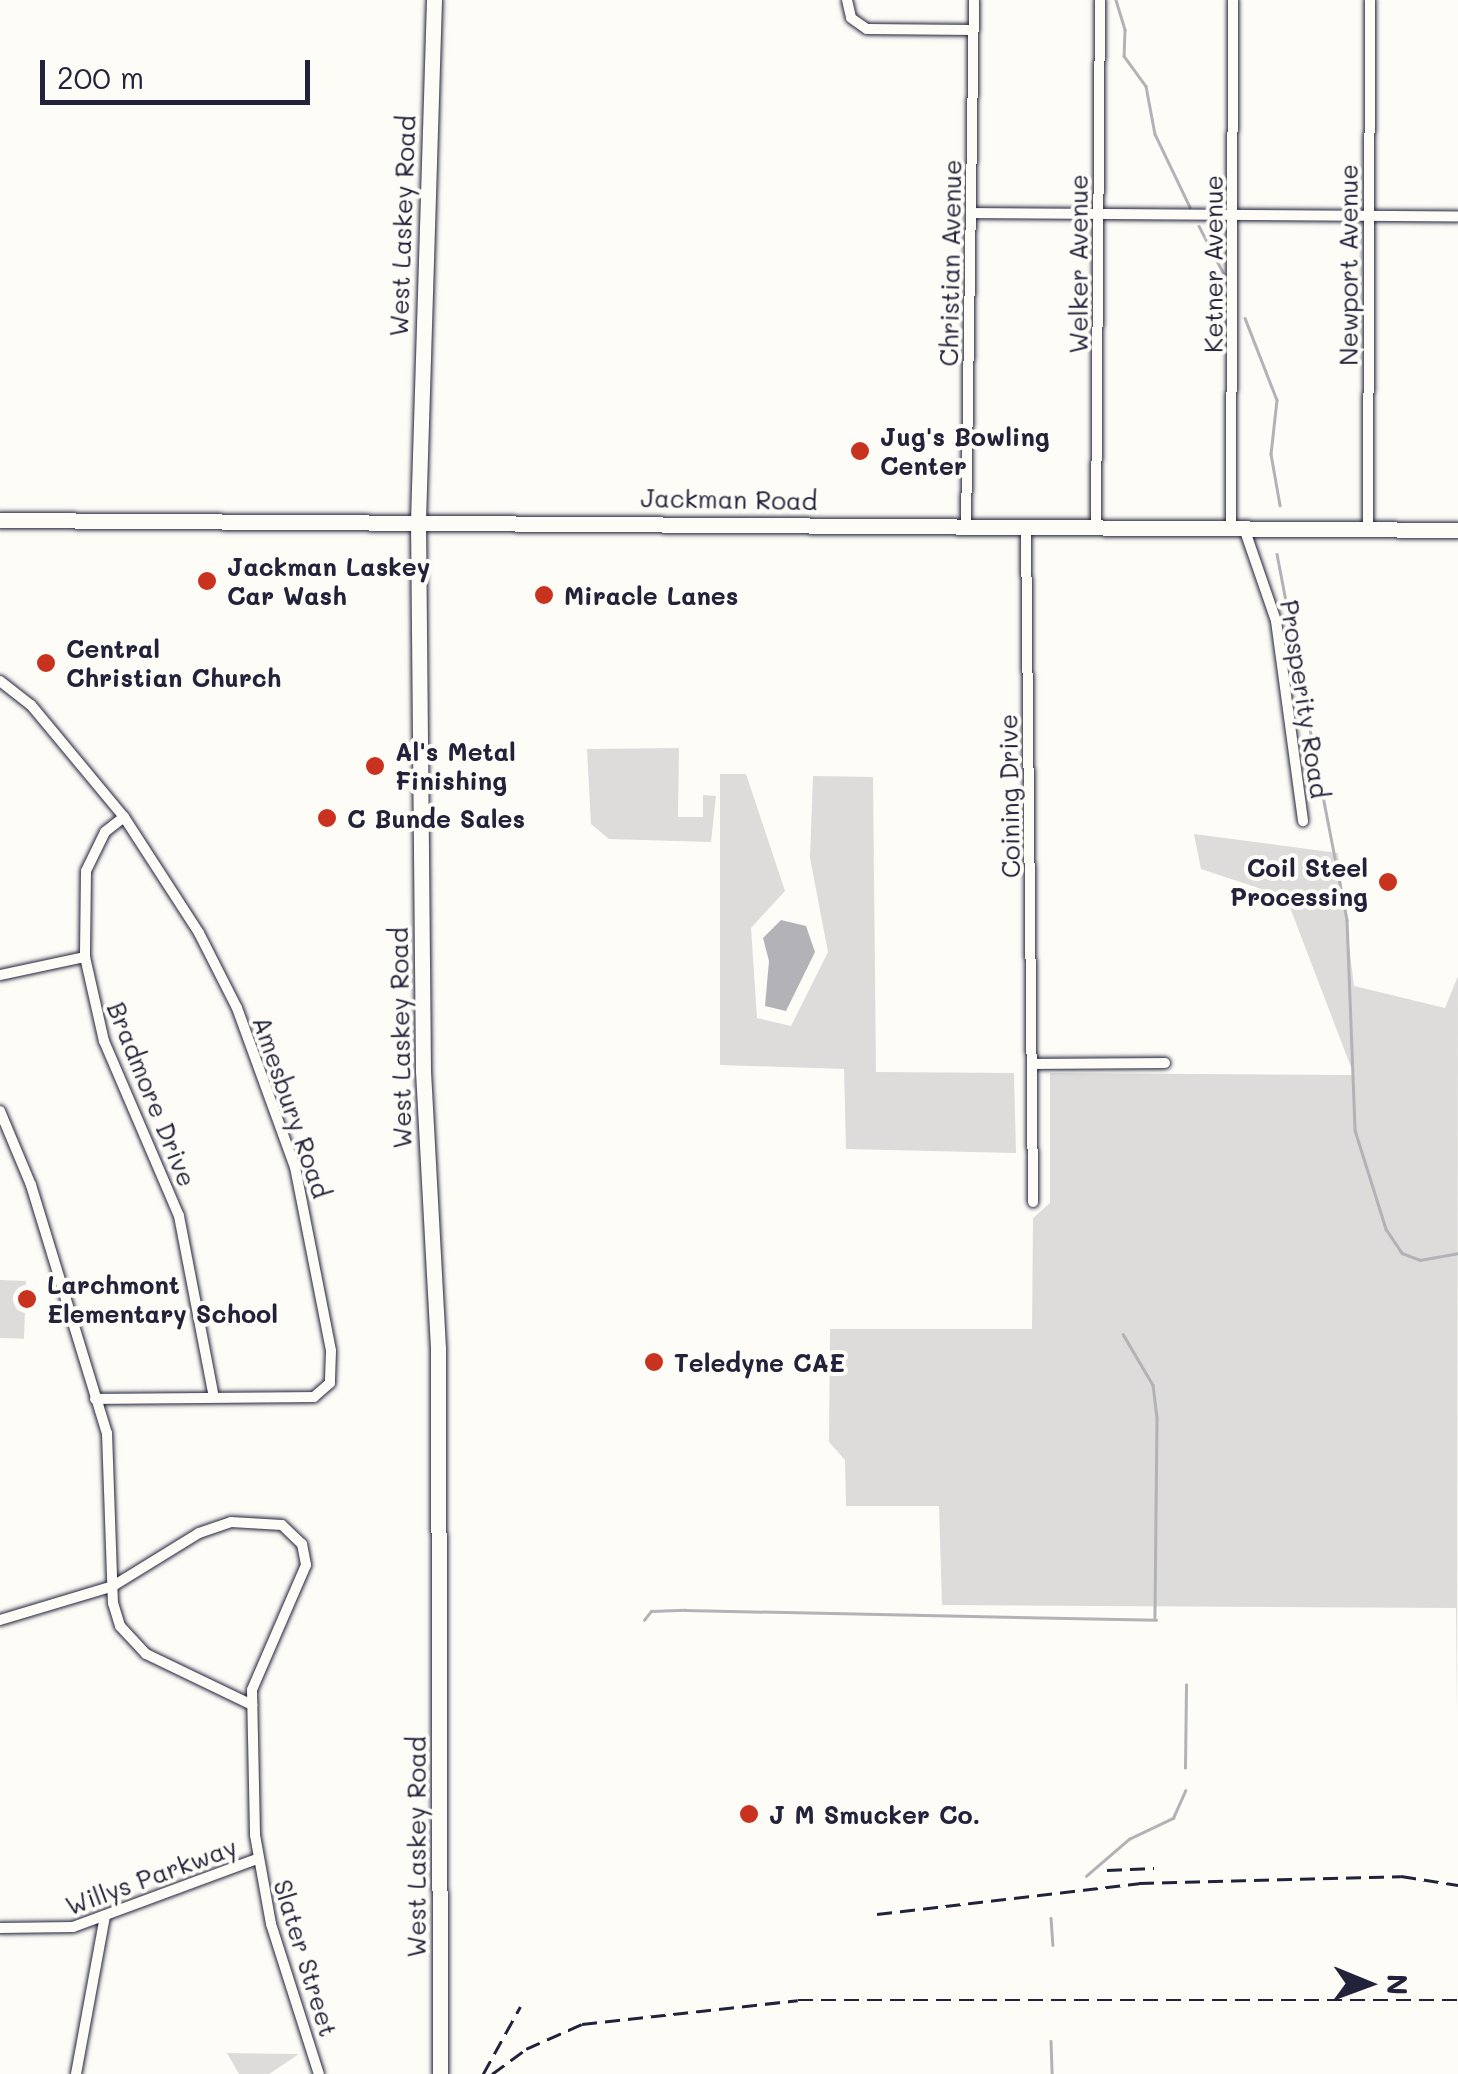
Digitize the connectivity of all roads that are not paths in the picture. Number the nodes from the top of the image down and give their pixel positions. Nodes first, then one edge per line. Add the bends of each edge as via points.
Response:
1 (434, 0) edge
2 (847, 0) edge
3 (974, 0) edge
4 (1100, 0) edge
5 (1233, 0) edge
6 (1370, 0) edge
7 (973, 30) junction
8 (970, 213) junction
9 (1232, 214) junction
10 (1098, 215) junction
11 (1368, 215) junction
12 (1458, 216) edge
13 (6, 520) edge
14 (418, 520) junction
15 (966, 527) junction
16 (1026, 528) junction
17 (1096, 528) junction
18 (1238, 528) junction
19 (1368, 530) junction
20 (1458, 530) edge
21 (0, 681) edge
22 (124, 817) junction
23 (1303, 822) dead end
24 (85, 958) junction
25 (0, 976) edge
26 (1165, 1063) dead end
27 (1032, 1064) junction
28 (0, 1111) edge
29 (1034, 1202) dead end
30 (214, 1397) junction
31 (95, 1399) junction
32 (113, 1586) junction
33 (0, 1620) edge
34 (252, 1705) junction
35 (256, 1859) junction
36 (105, 1916) junction
37 (0, 1928) edge
38 (76, 2074) edge
39 (319, 2074) edge
40 (440, 2074) edge

1 - 14 main road, West Laskey Road
2 - 7 street via 851,18 867,29
3 - 7 street, Christian Avenue
4 - 10 street, Welker Avenue
5 - 9 street, Ketner Avenue
6 - 11 street, Newport Avenue
7 - 8 street, Christian Avenue
8 - 10 street
8 - 15 street, Christian Avenue
9 - 10 street
9 - 11 street
9 - 18 street, Ketner Avenue
10 - 17 street, Welker Avenue
11 - 12 street
11 - 19 street, Newport Avenue
13 - 14 main road, Jackman Road
14 - 15 main road, Jackman Road
14 - 40 main road, West Laskey Road via 424,1070 438,1366
15 - 16 main road, Jackman Road
16 - 17 main road, Jackman Road
16 - 27 street, Coining Drive
17 - 18 main road, Jackman Road
18 - 19 main road, Jackman Road
18 - 23 street, Prosperity Road via 1276,621
19 - 20 main road, Jackman Road
21 - 22 street, Amesbury Road via 31,705
22 - 24 street, Bradmore Drive via 105,832 86,872
22 - 30 street, Amesbury Road via 199,933 249,1036 295,1167 320,1274 333,1375 324,1392
24 - 25 street
24 - 30 street, Bradmore Drive via 104,1040 160,1160 183,1230
26 - 27 street
27 - 29 street, Coining Drive
28 - 31 street via 32,1185
30 - 31 street, Amesbury Road
31 - 32 street via 111,1461
32 - 33 street, Slater Street
32 - 34 street via 114,1612 134,1645
32 - 34 street, Slater Street via 213,1527 264,1521 293,1532 306,1565 258,1663
34 - 35 street, Slater Street
35 - 36 street, Willys Parkway
35 - 39 street, Slater Street
36 - 37 street, Willys Parkway via 53,1930
36 - 38 street

